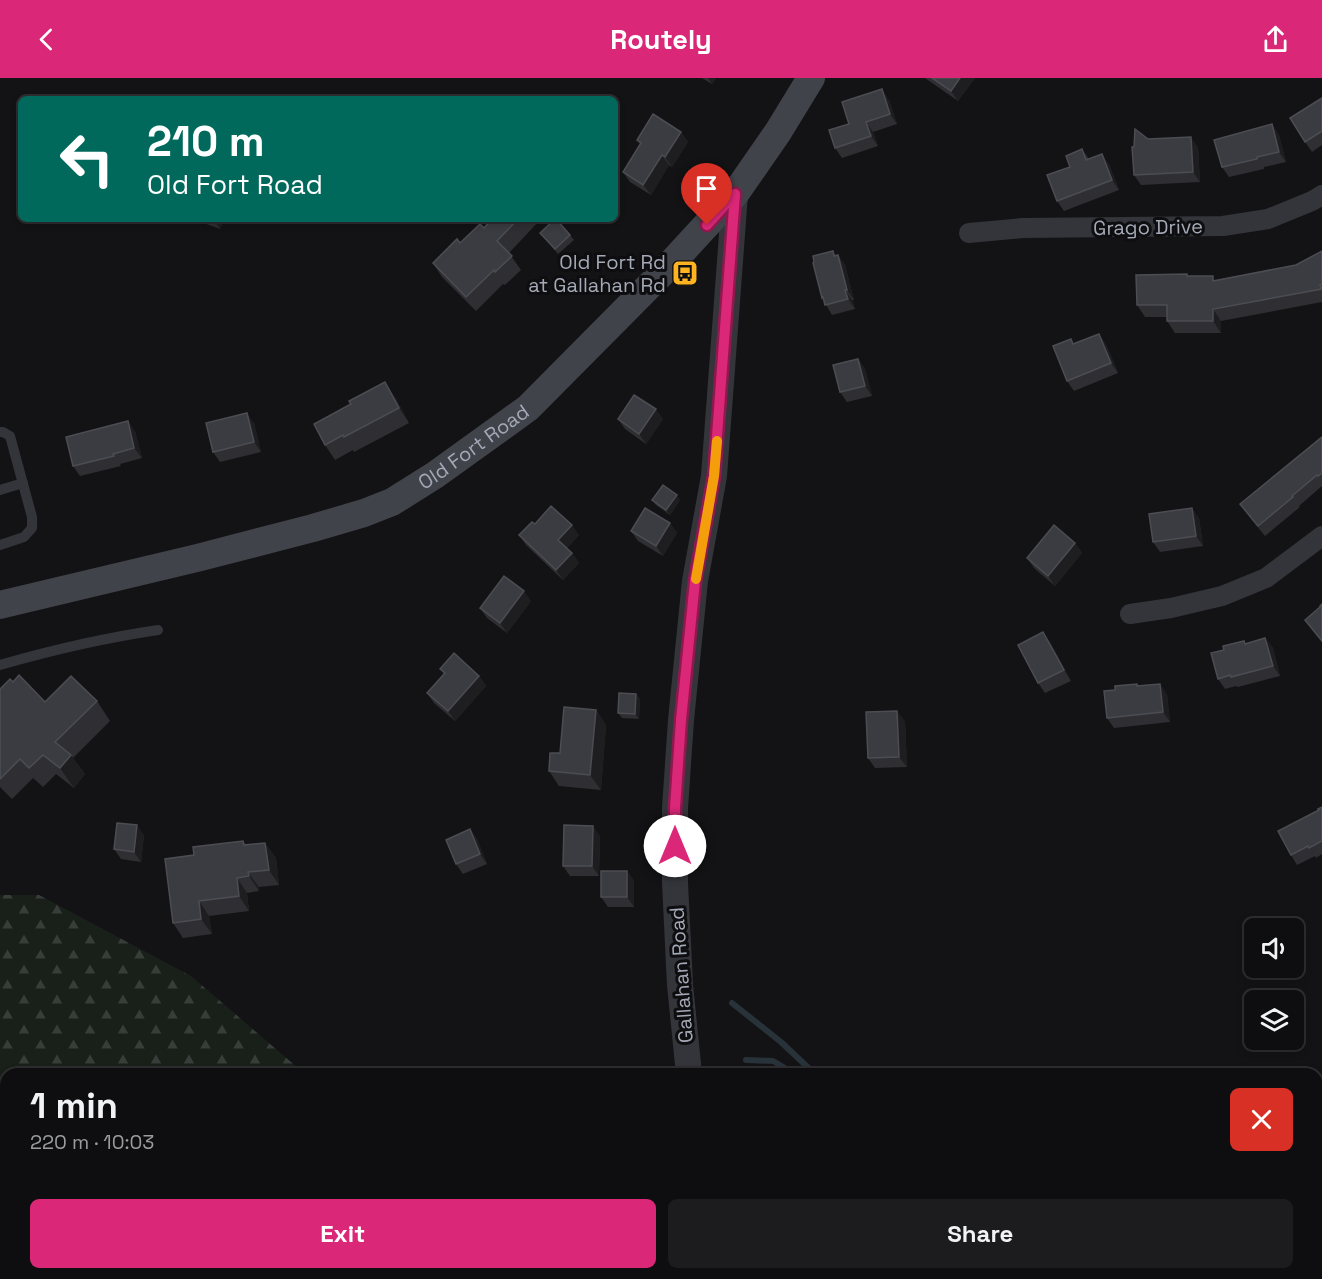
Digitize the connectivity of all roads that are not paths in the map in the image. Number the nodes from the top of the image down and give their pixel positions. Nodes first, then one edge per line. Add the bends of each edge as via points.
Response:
1 (811, 78) edge
2 (735, 194) junction
3 (1322, 195) edge
4 (969, 233) dead end
5 (5, 434) edge
6 (23, 483) junction
7 (0, 490) edge
8 (1322, 536) edge
9 (0, 545) edge
10 (0, 606) edge
11 (1130, 614) dead end
12 (158, 630) dead end
13 (0, 665) edge
14 (688, 1068) edge

1 - 2 main road, Old Fort Road
2 - 10 main road, Old Fort Road via 528,408 392,502 293,533
2 - 14 street, Gallahan Road via 714,476 695,581 675,808 680,985
3 - 4 street, Grago Drive via 1268,219 1223,226 1023,228
5 - 6 lane
6 - 7 lane
6 - 9 lane via 32,528 24,537
8 - 11 street via 1266,578 1222,596
12 - 13 lane via 117,636

